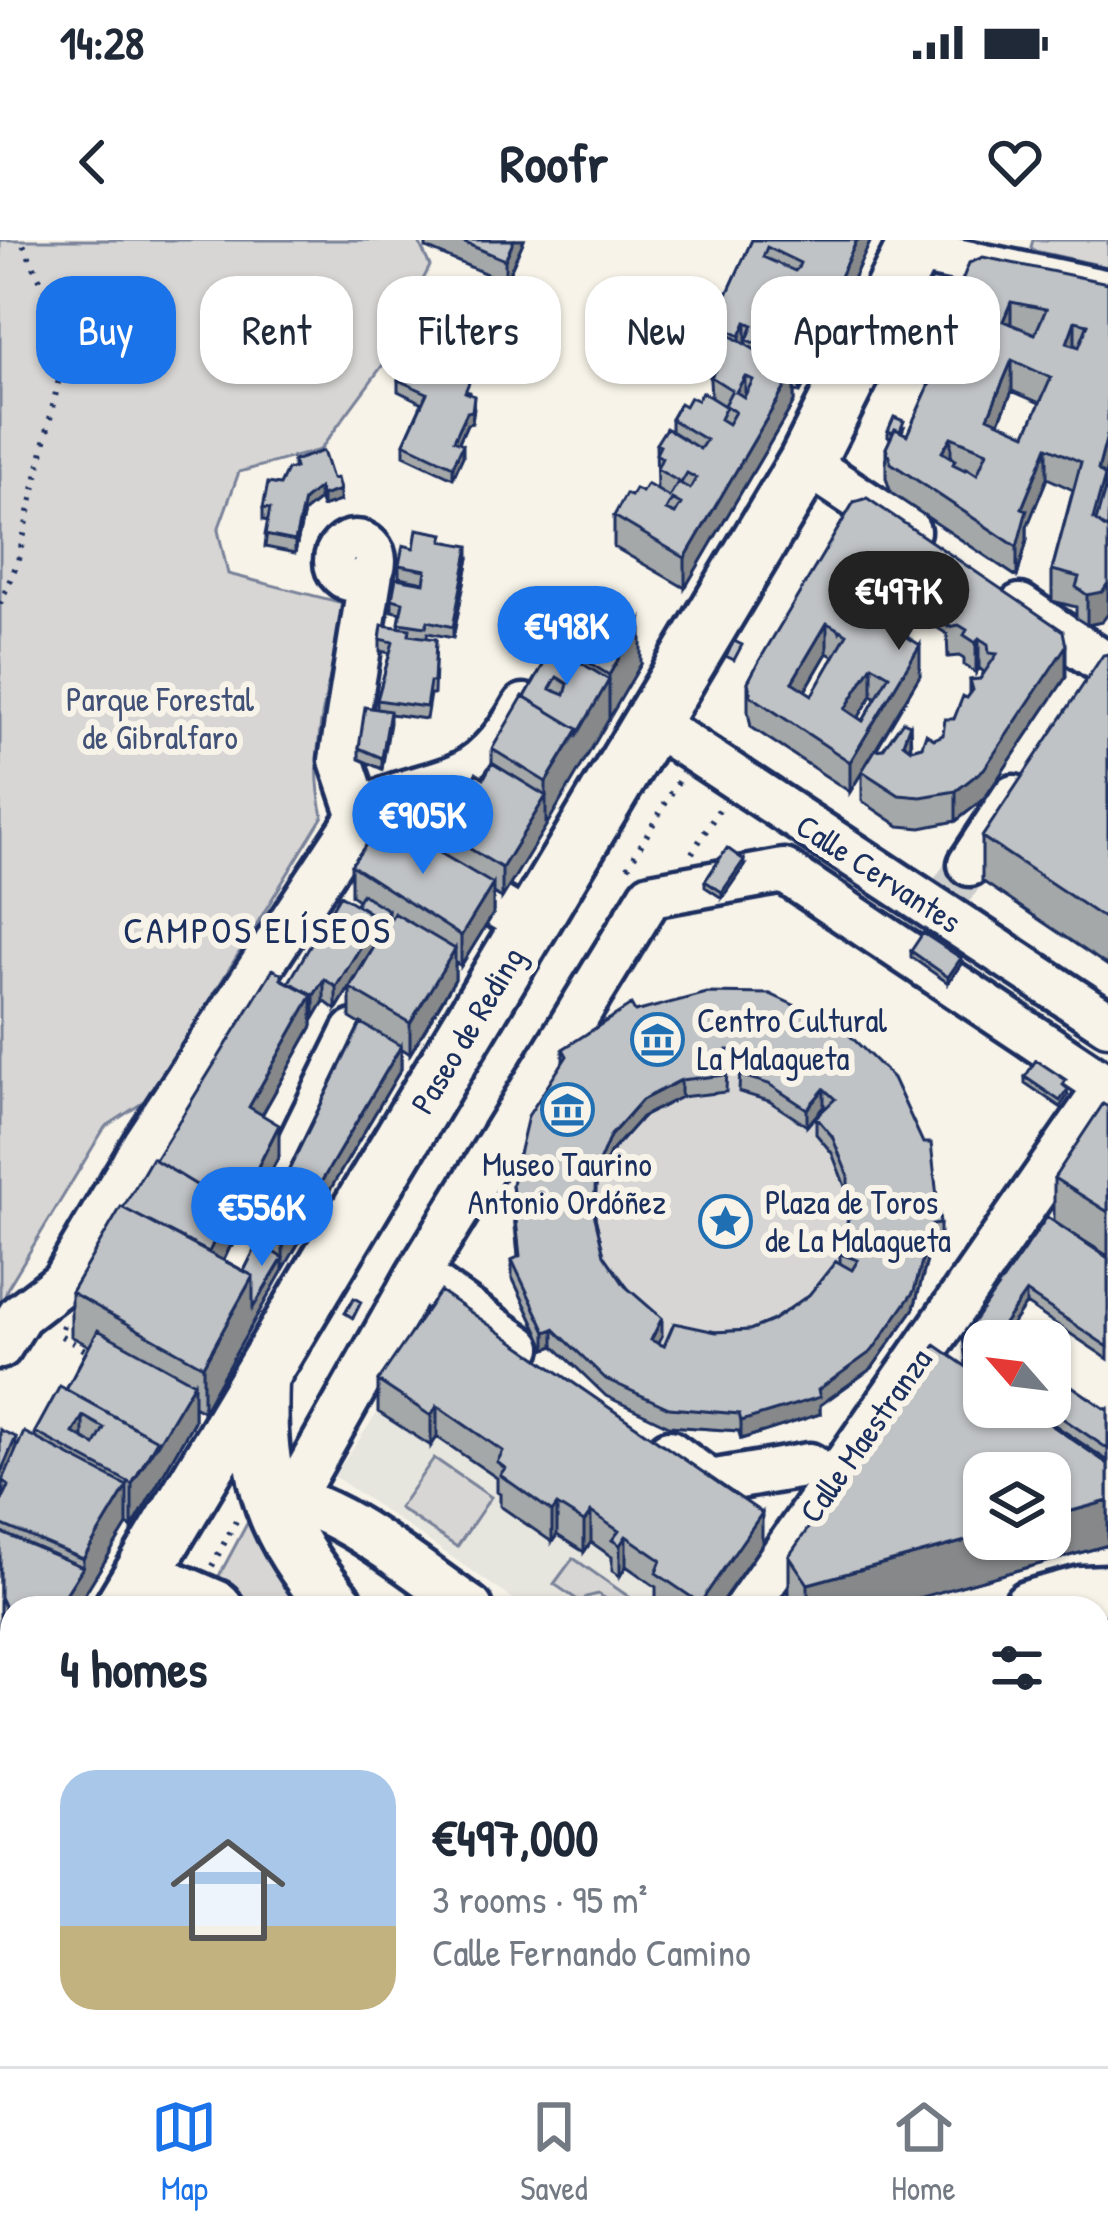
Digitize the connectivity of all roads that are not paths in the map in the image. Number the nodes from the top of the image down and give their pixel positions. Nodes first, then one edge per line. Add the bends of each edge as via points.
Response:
1 (915, 245) edge
2 (1108, 292) edge
3 (806, 463) junction
4 (940, 553) edge
5 (370, 573) dead end
6 (979, 579) edge
7 (1106, 662) edge
8 (544, 670) edge
9 (658, 685) junction
10 (1079, 699) edge
11 (1031, 772) edge
12 (360, 816) junction
13 (976, 854) tunnel mouth
14 (414, 856) edge
15 (530, 925) junction
16 (1108, 1023) edge
17 (384, 1050) junction
18 (1104, 1076) edge
19 (418, 1275) junction
20 (226, 1293) edge
21 (0, 1347) edge
22 (559, 1374) edge
23 (260, 1380) junction
24 (634, 1428) edge
25 (833, 1481) junction
26 (270, 1498) junction
27 (1108, 1593) edge
28 (137, 1596) edge
29 (328, 1596) edge
30 (453, 1596) edge
31 (754, 1596) edge
32 (1075, 1596) edge

1 - 2 street
1 - 3 main road, Paseo de Reding
3 - 4 street
3 - 9 main road, Paseo de Reding
5 - 12 street via 341,760
6 - 7 street
7 - 10 street
8 - 12 street via 510,733 472,768 390,795
9 - 15 main road, Paseo de Reding
9 - 16 street, Calle Cervantes
11 - 13 street
12 - 21 street via 63,1282 20,1315
14 - 15 street
15 - 17 main road, Paseo de Reding
17 - 20 street
17 - 23 main road, Paseo de Reding
18 - 19 street via 784,871 651,896
18 - 25 street, Calle Maestranza via 973,1280 935,1368
19 - 22 street
19 - 26 street
23 - 26 main road via 257,1439
23 - 28 main road, Paseo de Reding
24 - 25 street via 710,1482 809,1465
25 - 31 street, Calle Maestranza
26 - 29 main road via 300,1562
26 - 30 street via 323,1508
27 - 32 main road

